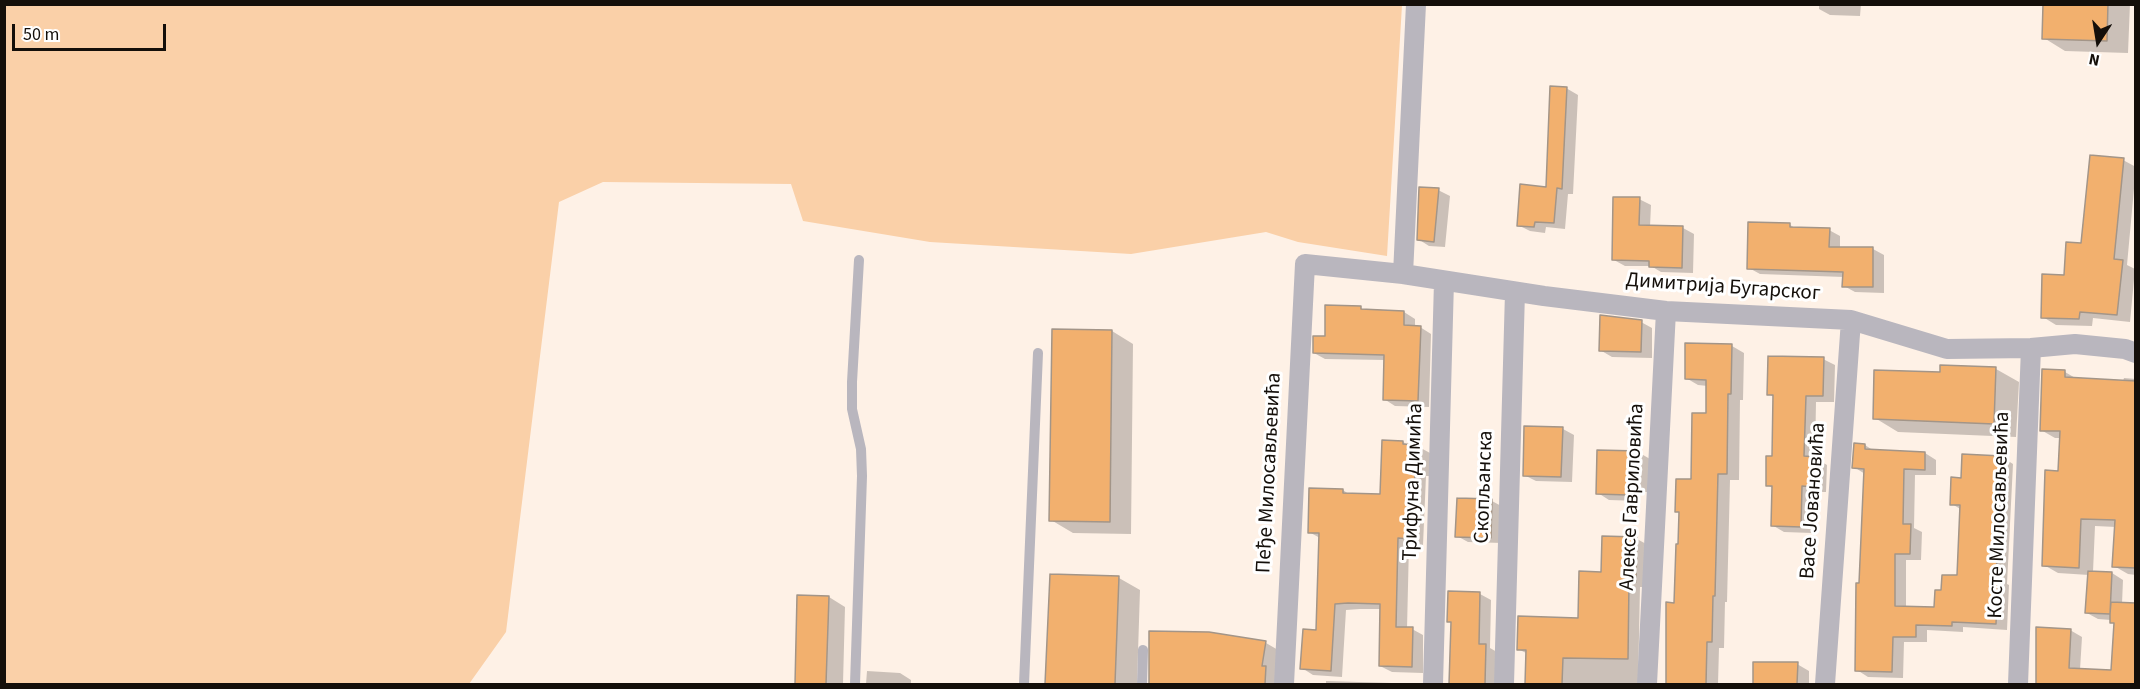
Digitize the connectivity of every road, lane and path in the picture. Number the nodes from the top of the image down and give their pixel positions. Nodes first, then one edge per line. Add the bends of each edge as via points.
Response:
1 (1416, 4) edge
2 (859, 260) dead end
3 (1305, 264) joint
4 (1402, 274) junction
5 (1444, 281) junction
6 (1515, 292) junction
7 (1666, 311) junction
8 (1851, 320) junction
9 (2031, 348) junction
10 (2136, 352) edge
11 (1038, 353) dead end
12 (1143, 650) dead end
13 (855, 684) edge
14 (1024, 684) edge
15 (1142, 684) edge
16 (1284, 684) edge
17 (1433, 684) edge
18 (1504, 684) edge
19 (1647, 684) edge
20 (1825, 684) edge
21 (2018, 684) edge

1 - 4 street
2 - 13 lane via 852,382 862,476
3 - 4 street, Димитрија Бугарског
3 - 16 street, Пеђе Милосављевића
4 - 5 street, Димитрија Бугарског
5 - 6 street, Димитрија Бугарског
5 - 17 street, Трифуна Димића
6 - 7 street, Димитрија Бугарског
6 - 18 street, Скопљанска
7 - 8 street, Димитрија Бугарског
7 - 19 street, Алексе Гавриловића
8 - 9 street, Димитрија Бугарског via 1947,349
8 - 20 street, Васе Јовановића
9 - 10 street, Димитрија Бугарског via 2075,344
9 - 21 street, Косте Милосављевића
11 - 14 lane
12 - 15 lane

